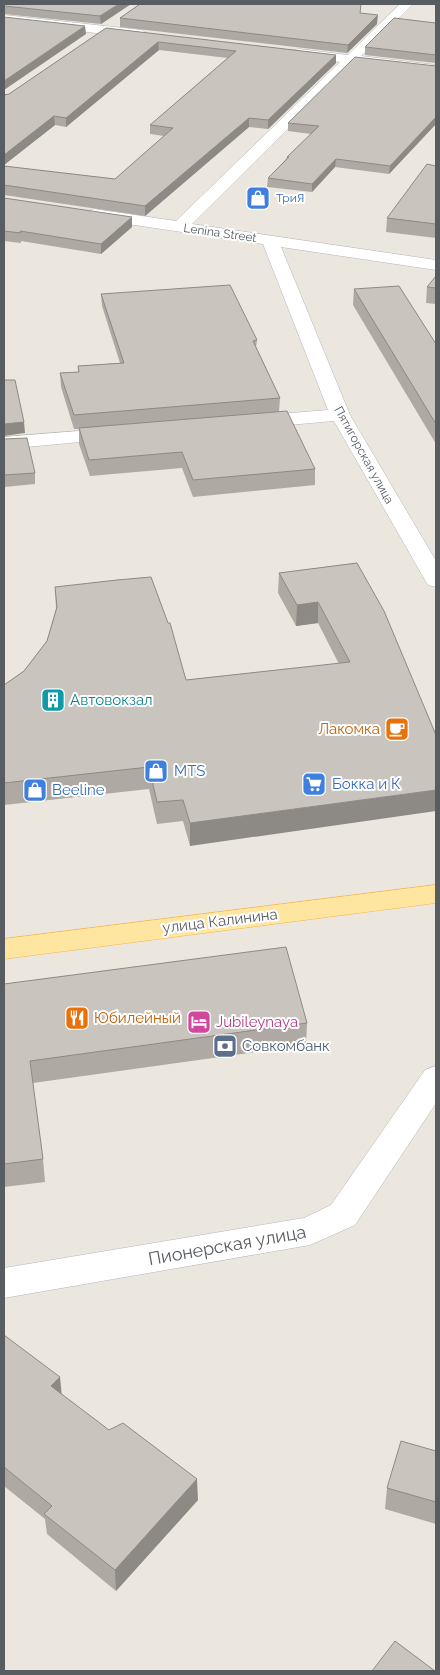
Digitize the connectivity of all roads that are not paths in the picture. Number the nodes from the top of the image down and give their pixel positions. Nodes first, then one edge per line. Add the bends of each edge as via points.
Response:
1 (407, 4) edge
2 (4, 19) edge
3 (120, 19) edge
4 (105, 30) junction
5 (154, 36) edge
6 (89, 40) edge
7 (283, 51) edge
8 (352, 59) junction
9 (436, 69) edge
10 (82, 212) edge
11 (179, 227) junction
12 (270, 240) junction
13 (436, 265) edge
14 (340, 416) junction
15 (232, 424) edge
16 (132, 432) edge
17 (4, 443) edge
18 (436, 580) edge
19 (436, 894) edge
20 (4, 949) edge
21 (436, 1078) edge
22 (4, 1283) edge

1 - 8 street
2 - 4 street
3 - 4 street
4 - 5 street
4 - 6 street
7 - 8 street
8 - 9 street
8 - 11 street
10 - 11 street, Lenina Street
11 - 12 street, Lenina Street
12 - 13 street, Lenina Street
12 - 14 street, Пятигорская улица
14 - 15 street
14 - 18 street, Пятигорская улица
16 - 17 street
19 - 20 main road, улица Калинина
21 - 22 street, Пионерская улица via 343,1215 310,1231

